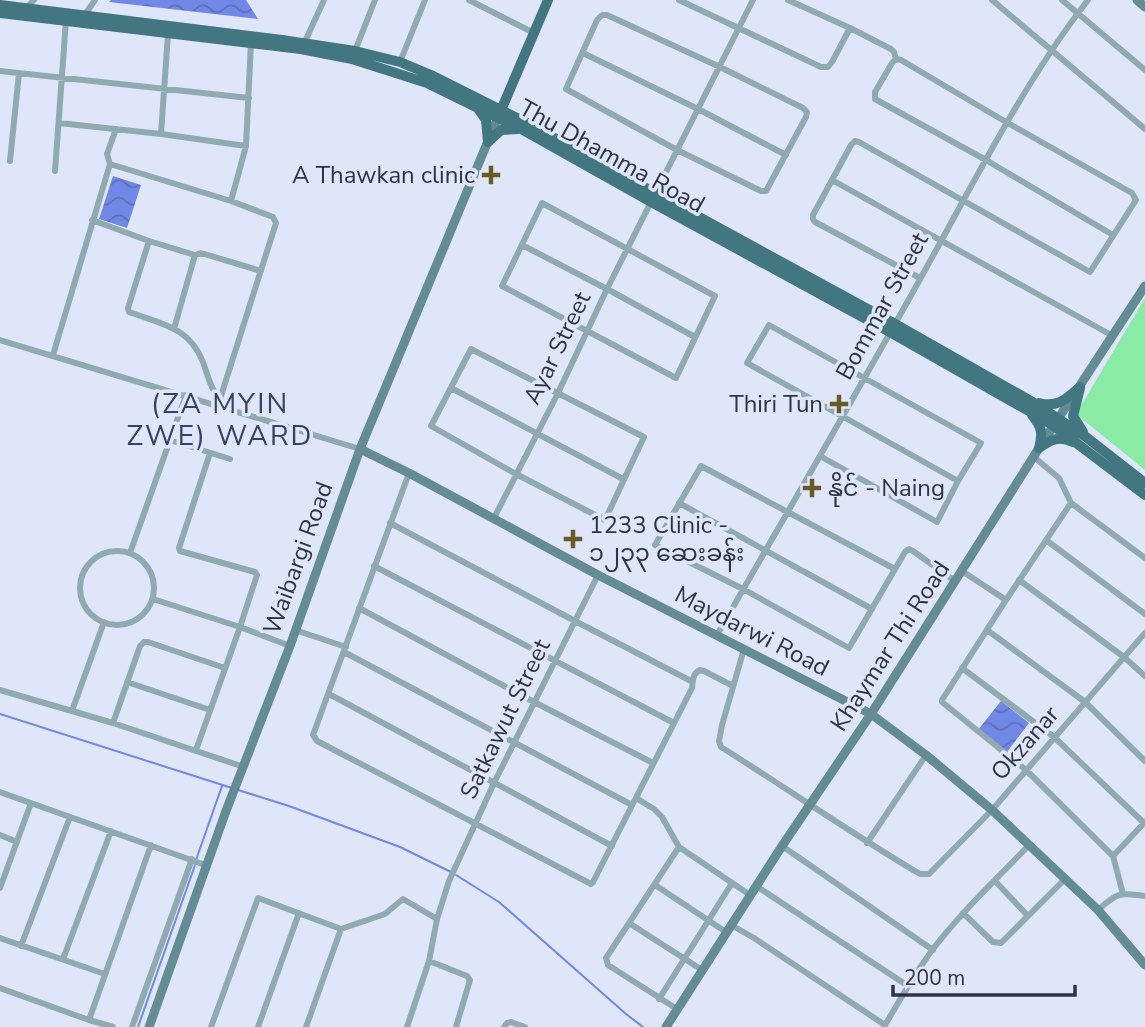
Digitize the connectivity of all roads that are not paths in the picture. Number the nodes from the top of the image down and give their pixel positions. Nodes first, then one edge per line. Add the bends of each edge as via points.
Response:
1 (34, 0) edge
2 (95, 0) edge
3 (324, 0) edge
4 (375, 0) edge
5 (425, 0) edge
6 (469, 0) edge
7 (548, 0) edge
8 (679, 0) edge
9 (753, 0) edge
10 (788, 0) edge
11 (992, 0) edge
12 (1062, 0) edge
13 (1088, 0) edge
14 (1137, 0) edge
15 (479, 2) edge
16 (0, 5) edge
17 (1145, 7) edge
18 (26, 8) junction
19 (0, 13) edge
20 (1078, 13) junction
21 (82, 19) junction
22 (66, 20) junction
23 (739, 28) junction
24 (850, 28) junction
25 (534, 33) junction
26 (168, 34) junction
27 (251, 40) junction
28 (303, 46) junction
29 (1052, 50) junction
30 (355, 51) junction
31 (583, 53) junction
32 (896, 59) junction
33 (400, 62) junction
34 (720, 66) junction
35 (1145, 70) edge
36 (0, 71) edge
37 (19, 73) junction
38 (62, 78) junction
39 (511, 86) junction
40 (164, 89) junction
41 (249, 98) junction
42 (478, 103) junction
43 (698, 109) junction
44 (500, 113) junction
45 (1006, 122) junction
46 (59, 123) junction
47 (522, 125) junction
48 (116, 129) junction
49 (1145, 129) edge
50 (161, 134) junction
51 (488, 142) junction
52 (246, 146) junction
53 (677, 150) junction
54 (786, 155) junction
55 (986, 160) junction
56 (10, 161) dead end
57 (110, 164) junction
58 (55, 171) dead end
59 (832, 180) junction
60 (653, 198) junction
61 (231, 201) junction
62 (963, 201) junction
63 (92, 220) junction
64 (1114, 235) junction
65 (941, 240) junction
66 (149, 241) junction
67 (522, 245) junction
68 (628, 248) junction
69 (195, 255) junction
70 (261, 271) junction
71 (920, 278) junction
72 (1145, 286) edge
73 (607, 289) junction
74 (892, 328) junction
75 (174, 329) junction
76 (587, 331) junction
77 (1113, 336) junction
78 (695, 337) junction
79 (0, 340) edge
80 (53, 355) junction
81 (864, 378) junction
82 (1080, 387) junction
83 (451, 388) junction
84 (558, 393) junction
85 (186, 396) junction
86 (220, 399) junction
87 (1029, 405) junction
88 (228, 408) junction
89 (842, 417) junction
90 (1057, 422) junction
91 (537, 433) junction
92 (170, 440) junction
93 (1083, 441) junction
94 (360, 449) junction
95 (210, 453) junction
96 (1036, 453) junction
97 (820, 456) junction
98 (230, 459) dead end
99 (409, 473) junction
100 (516, 474) junction
101 (623, 480) junction
102 (958, 481) junction
103 (1145, 483) edge
104 (1145, 495) edge
105 (679, 503) junction
106 (1071, 503) junction
107 (789, 512) junction
108 (494, 518) junction
109 (390, 523) junction
110 (1046, 540) junction
111 (765, 551) junction
112 (130, 553) junction
113 (1145, 558) edge
114 (374, 566) junction
115 (895, 569) junction
116 (962, 571) junction
117 (598, 575) junction
118 (1019, 579) junction
119 (955, 580) junction
120 (743, 589) junction
121 (153, 598) junction
122 (1006, 600) junction
123 (359, 608) junction
124 (872, 609) junction
125 (1145, 614) edge
126 (575, 621) junction
127 (104, 622) junction
128 (240, 627) junction
129 (295, 630) junction
130 (987, 631) junction
131 (1145, 633) edge
132 (717, 635) junction
133 (290, 646) junction
134 (345, 649) junction
135 (744, 649) junction
136 (1124, 657) junction
137 (556, 661) junction
138 (225, 668) junction
139 (962, 668) junction
140 (1145, 677) edge
141 (127, 681) junction
142 (691, 681) junction
143 (733, 686) junction
144 (0, 690) edge
145 (329, 694) junction
146 (534, 702) junction
147 (1085, 702) junction
148 (210, 710) junction
149 (72, 711) junction
150 (871, 714) junction
151 (113, 723) junction
152 (674, 723) junction
153 (1054, 737) junction
154 (514, 743) junction
155 (196, 750) junction
156 (926, 755) junction
157 (1145, 761) edge
158 (653, 763) junction
159 (244, 767) junction
160 (1026, 770) junction
161 (494, 783) junction
162 (0, 792) edge
163 (634, 801) junction
164 (31, 803) junction
165 (810, 803) junction
166 (992, 810) junction
167 (70, 817) junction
168 (1145, 822) edge
169 (474, 825) junction
170 (111, 831) junction
171 (0, 835) edge
172 (17, 842) junction
173 (867, 843) junction
174 (151, 845) junction
175 (1029, 845) junction
176 (612, 846) junction
177 (782, 846) junction
178 (679, 847) junction
179 (1113, 856) junction
180 (193, 860) junction
181 (206, 865) junction
182 (1065, 879) junction
183 (995, 881) junction
184 (732, 883) junction
185 (655, 885) junction
186 (756, 886) junction
187 (0, 888) edge
188 (1123, 894) junction
189 (750, 895) junction
190 (1145, 896) edge
191 (1098, 910) junction
192 (299, 913) junction
193 (963, 913) junction
194 (1028, 916) junction
195 (437, 919) junction
196 (708, 920) junction
197 (629, 923) junction
198 (341, 929) junction
199 (728, 929) junction
200 (0, 938) edge
201 (22, 946) junction
202 (933, 950) junction
203 (684, 958) junction
204 (63, 959) junction
205 (429, 961) junction
206 (1145, 965) edge
207 (702, 970) junction
208 (106, 974) junction
209 (908, 986) junction
210 (0, 988) edge
211 (659, 999) junction
212 (677, 1009) junction
213 (89, 1020) junction
214 (884, 1026) edge
215 (113, 1027) edge
216 (132, 1027) edge
217 (149, 1027) edge
218 (211, 1027) edge
219 (258, 1027) edge
220 (306, 1027) edge
221 (407, 1027) edge
222 (456, 1027) edge
223 (504, 1027) edge
224 (525, 1027) edge
225 (666, 1027) edge

1 - 18 street
2 - 21 street
3 - 28 street
4 - 30 street
5 - 33 street
6 - 15 street
7 - 25 main road
8 - 23 street
9 - 23 street, Ayar Street
10 - 24 street
11 - 29 street
12 - 20 street
13 - 20 street, Bommar Street
14 - 17 street
15 - 25 street
16 - 18 main road, Thu Dhamma Road
18 - 21 main road, Thu Dhamma Road
19 - 22 main road, Thu Dhamma Road
20 - 29 street, Bommar Street
20 - 35 street
21 - 22 main road, Thu Dhamma Road
21 - 26 main road, Thu Dhamma Road
21 - 27 main road, Thu Dhamma Road
22 - 38 street
23 - 24 street via 828,67
23 - 34 street, Ayar Street
24 - 32 street via 894,51
25 - 39 main road
26 - 27 main road, Thu Dhamma Road
26 - 40 street
27 - 28 main road, Thu Dhamma Road
27 - 41 street
28 - 30 main road, Thu Dhamma Road
28 - 42 main road, Thu Dhamma Road via 416,79
29 - 45 street, Bommar Street
29 - 49 street
30 - 33 main road, Thu Dhamma Road
31 - 34 street via 597,20 607,15
31 - 43 street
31 - 53 street via 566,89
32 - 45 street
32 - 55 street via 875,99
33 - 42 main road, Thu Dhamma Road
34 - 43 street, Ayar Street
34 - 54 street via 807,111
36 - 37 street
37 - 38 street
37 - 56 street
38 - 40 street
38 - 46 street
39 - 42 main road via 498,99
39 - 44 main road
39 - 47 main road via 512,104
40 - 41 street
40 - 50 street
41 - 52 street
42 - 44 main road, Thu Dhamma Road
42 - 51 main road via 486,120
43 - 53 street, Ayar Street
43 - 54 street
44 - 47 main road, Thu Dhamma Road
44 - 51 street, Waibargi Road
45 - 55 street, Bommar Street
45 - 64 street via 1132,193 1136,200
46 - 48 street
46 - 58 street
47 - 51 main road via 501,130
47 - 60 main road, Thu Dhamma Road
48 - 50 street
48 - 57 street via 107,154
50 - 52 street
51 - 94 street, Waibargi Road
52 - 61 street
53 - 54 street via 761,191
53 - 60 street, Ayar Street
55 - 62 street, Bommar Street
55 - 64 street
57 - 61 street
57 - 63 street
59 - 62 street via 855,141
59 - 65 street
59 - 71 street via 813,215 815,222
60 - 68 street, Ayar Street
60 - 74 main road, Thu Dhamma Road
61 - 70 street via 275,219
62 - 64 street via 1090,272
62 - 65 street, Bommar Street
63 - 66 street
63 - 80 street
65 - 71 street, Bommar Street
65 - 77 street
66 - 69 street
66 - 75 street via 129,312
67 - 68 street via 542,202
67 - 73 street
67 - 76 street via 502,286
68 - 73 street, Ayar Street
68 - 78 street via 715,296
69 - 70 street
69 - 75 street
70 - 86 street
71 - 74 street, Bommar Street
72 - 77 street, Khaymar Thi Road
73 - 76 street, Ayar Street
73 - 78 street
74 - 81 street, Bommar Street
74 - 87 main road, Thu Dhamma Road
75 - 86 street via 190,339
76 - 78 street via 676,378
76 - 84 street, Ayar Street
77 - 82 street, Khaymar Thi Road
79 - 80 street
80 - 85 street
81 - 89 street, Bommar Street
81 - 89 street via 769,325 747,363
81 - 102 street via 981,443
82 - 87 main road via 1060,404
82 - 90 street, Khaymar Thi Road
82 - 93 main road via 1073,416
83 - 84 street via 471,349
83 - 91 street
83 - 100 street via 431,426
84 - 91 street, Ayar Street
84 - 101 street via 644,437
85 - 88 street
85 - 92 street
86 - 88 street
87 - 90 main road, Thu Dhamma Road
87 - 96 main road via 1042,437
88 - 94 street
89 - 97 street, Bommar Street
89 - 102 street
90 - 93 main road, Thu Dhamma Road
90 - 96 street, Khaymar Thi Road
91 - 100 street, Ayar Street
91 - 101 street
92 - 95 street
92 - 112 street
93 - 96 main road via 1052,439
93 - 103 main road, Thu Dhamma Road
93 - 104 main road, Thu Dhamma Road
94 - 99 street, Maydarwi Road
94 - 129 street, Waibargi Road
95 - 98 street
95 - 128 street via 178,548 255,572
96 - 106 street via 1059,478
96 - 116 street, Khaymar Thi Road
97 - 102 street via 937,522
97 - 107 street, Bommar Street
99 - 108 street, Maydarwi Road
99 - 109 street
100 - 101 street via 605,520
100 - 108 street, Ayar Street
105 - 107 street via 701,466
105 - 111 street
105 - 120 street via 655,545
106 - 110 street
106 - 113 street
107 - 111 street, Bommar Street
107 - 115 street
108 - 117 street, Maydarwi Road
109 - 114 street
109 - 126 street
110 - 118 street
110 - 125 street
111 - 120 street, Bommar Street
111 - 124 street
112 - 121 street via 151,572
112 - 127 street via 102,554 90,562 81,578 83,603 91,615
114 - 123 street
114 - 137 street
115 - 119 street via 909,549
115 - 124 street
116 - 119 street, Khaymar Thi Road
116 - 122 street
117 - 126 street, Satkawut Street
117 - 132 street, Maydarwi Road
118 - 122 street
118 - 136 street
119 - 150 street, Khaymar Thi Road
120 - 124 street via 849,648
120 - 132 street, Bommar Street
121 - 127 street via 132,621
121 - 128 street
122 - 130 street
123 - 134 street
123 - 146 street
126 - 137 street, Satkawut Street
126 - 142 street
127 - 149 street
128 - 133 street
128 - 138 street
129 - 133 street, Waibargi Road
129 - 134 street
130 - 139 street
130 - 147 street
131 - 136 street, Okzanar
132 - 135 street, Maydarwi Road
133 - 159 street, Waibargi Road
134 - 145 street
134 - 154 street
135 - 143 street
135 - 150 street, Maydarwi Road
136 - 140 street
136 - 147 street, Okzanar
137 - 146 street, Satkawut Street
137 - 152 street
138 - 141 street via 144,642
138 - 148 street
139 - 153 street
139 - 160 street via 942,702
141 - 148 street
141 - 151 street
142 - 143 street via 700,670
142 - 152 street via 692,688
143 - 165 street via 720,744
144 - 149 street
145 - 161 street
145 - 169 street via 313,734 317,741
146 - 154 street, Satkawut Street
146 - 158 street
147 - 153 street, Okzanar
147 - 157 street
148 - 155 street
149 - 151 street
150 - 156 street, Maydarwi Road
150 - 165 street, Khaymar Thi Road
151 - 155 street
152 - 158 street
153 - 160 street, Okzanar
153 - 168 street
154 - 161 street, Satkawut Street
154 - 163 street
155 - 159 street
156 - 166 street, Maydarwi Road
156 - 173 street
158 - 163 street
159 - 181 street, Waibargi Road
160 - 166 street, Okzanar
160 - 179 street
161 - 169 street, Satkawut Street
161 - 176 street
162 - 164 street
163 - 176 street
163 - 178 street via 662,817
164 - 167 street
164 - 172 street
165 - 173 street
165 - 177 street, Khaymar Thi Road
166 - 173 street, Okzanar via 929,874 920,874
166 - 175 street, Maydarwi Road
167 - 170 street
167 - 201 street
168 - 179 street
169 - 176 street via 591,884
169 - 195 street, Satkawut Street
170 - 174 street
170 - 204 street
171 - 172 street
172 - 187 street
174 - 180 street
174 - 208 street
175 - 182 street, Maydarwi Road
175 - 183 street
177 - 186 street, Khaymar Thi Road
177 - 202 street
178 - 184 street
178 - 185 street
179 - 188 street
180 - 181 street
180 - 216 street
181 - 217 street, Waibargi Road
182 - 191 street, Maydarwi Road
182 - 194 street
183 - 193 street
183 - 194 street
184 - 189 street
184 - 196 street
185 - 196 street
185 - 197 street
186 - 189 street, Khaymar Thi Road
186 - 209 street
188 - 190 street
188 - 191 street
189 - 199 street, Khaymar Thi Road
191 - 206 street, Maydarwi Road
192 - 198 street
192 - 218 street via 258,898
192 - 219 street
193 - 194 street via 997,944
193 - 202 street
195 - 198 street via 403,899 385,915
195 - 205 street, Satkawut Street
196 - 199 street
196 - 203 street
197 - 203 street
197 - 211 street via 606,962
198 - 220 street
199 - 207 street, Khaymar Thi Road
199 - 214 street via 754,938
200 - 201 street
201 - 204 street
202 - 209 street
203 - 207 street
203 - 211 street
204 - 208 street
205 - 221 street, Satkawut Street
205 - 222 street via 470,980
207 - 212 street, Khaymar Thi Road
208 - 213 street
209 - 214 street
210 - 213 street
211 - 212 street
212 - 225 street, Khaymar Thi Road
213 - 215 street
223 - 224 street via 511,1021

